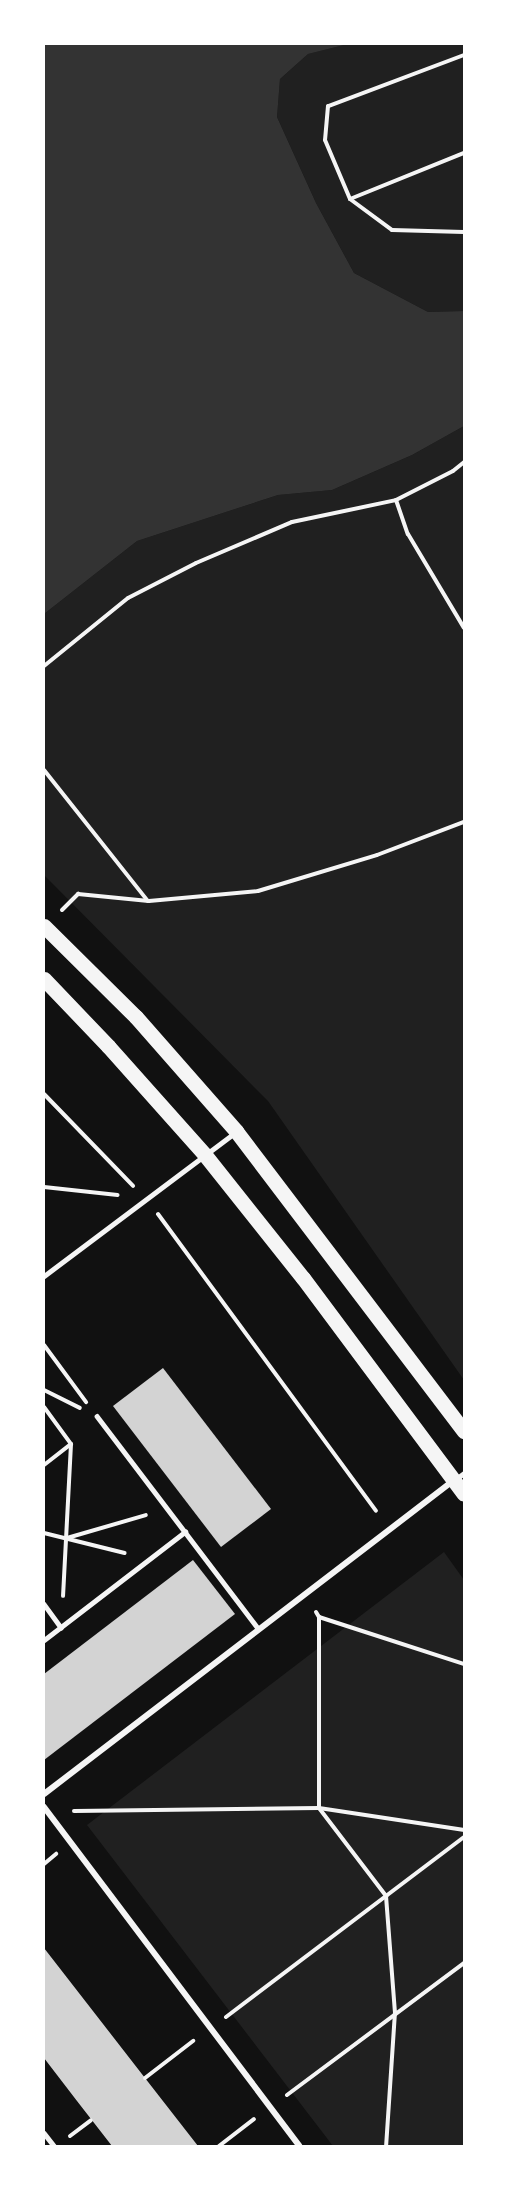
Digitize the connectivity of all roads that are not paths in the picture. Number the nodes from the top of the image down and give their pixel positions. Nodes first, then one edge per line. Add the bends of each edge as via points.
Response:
1 (44, 926) edge
2 (44, 979) edge
3 (236, 1131) junction
4 (206, 1155) junction
5 (44, 1276) edge
6 (97, 1416) road end
7 (465, 1431) edge
8 (459, 1477) edge
9 (465, 1494) edge
10 (185, 1532) junction
11 (44, 1604) edge
12 (61, 1627) junction
13 (258, 1629) junction
14 (44, 1640) edge
15 (44, 1794) edge
16 (45, 1809) edge
17 (44, 2133) edge
18 (54, 2146) edge
19 (299, 2146) edge

1 - 3 main road via 136,1017
2 - 4 main road
3 - 4 lane
3 - 7 main road
4 - 5 lane
4 - 8 main road
6 - 10 lane
8 - 9 main road
8 - 13 street
10 - 12 lane
10 - 13 lane
11 - 12 lane
12 - 14 lane
13 - 15 street
16 - 19 street
17 - 18 lane

